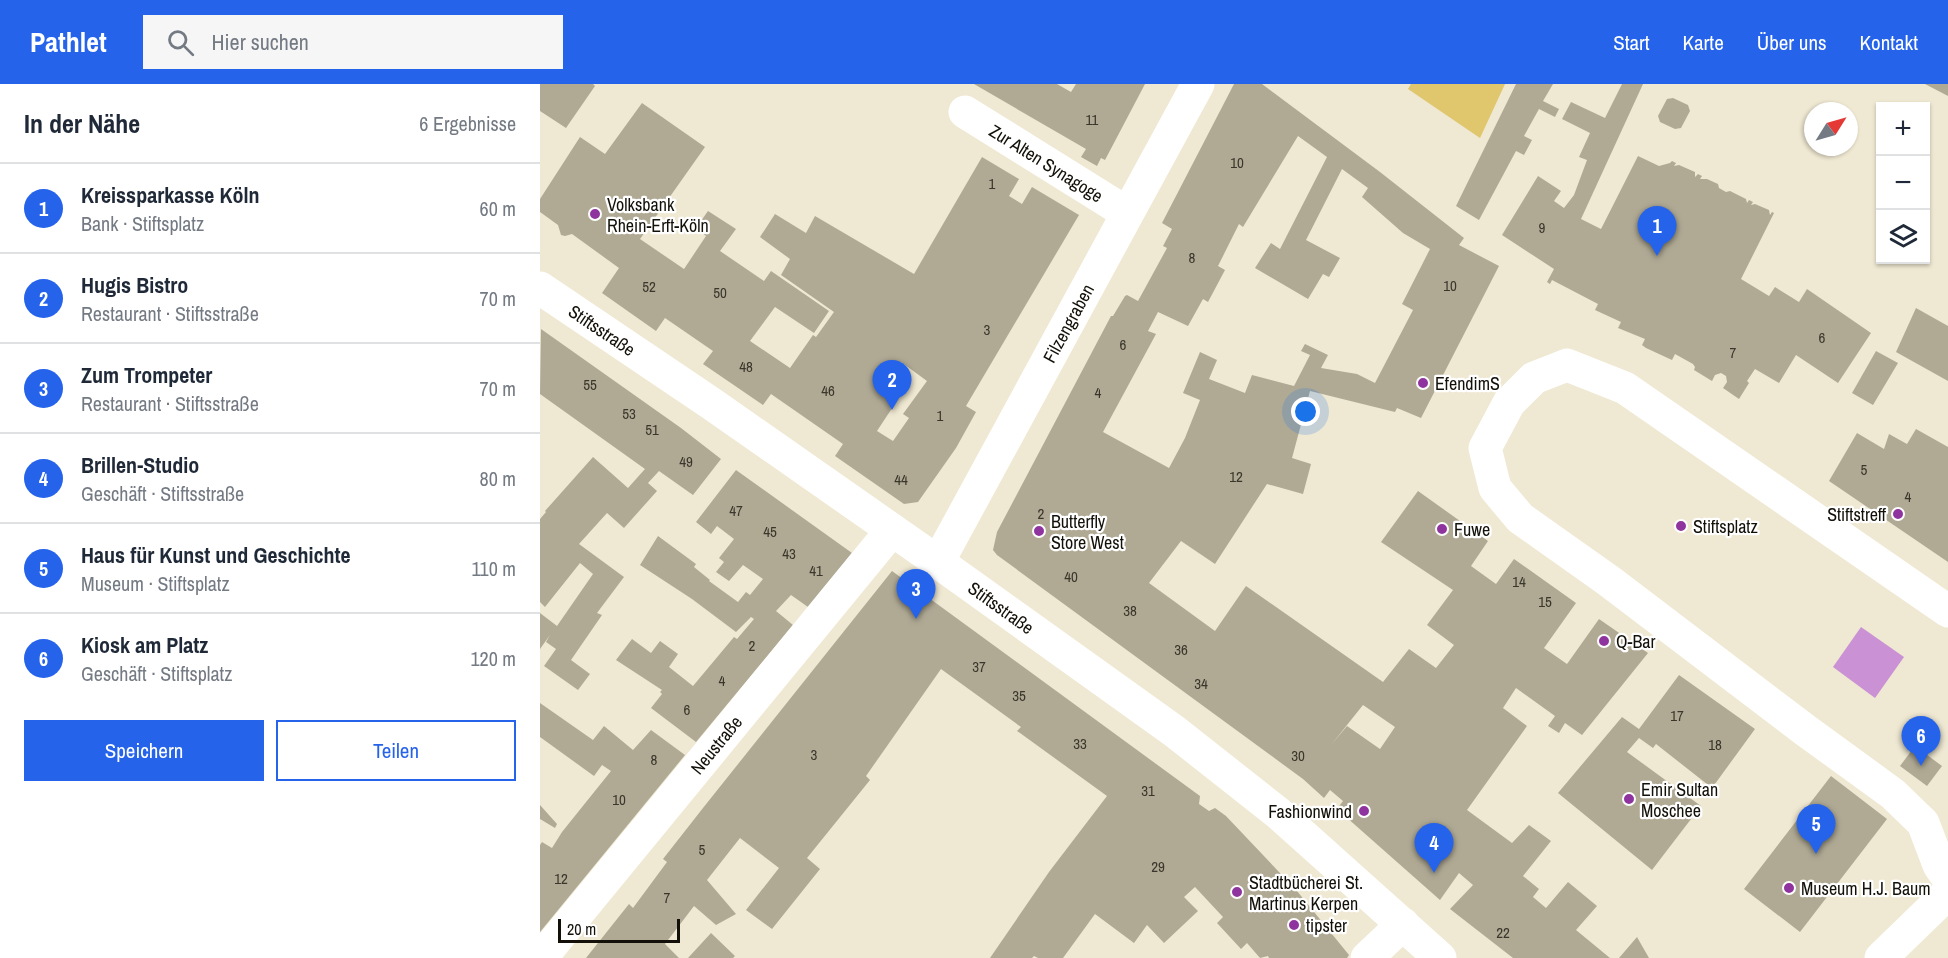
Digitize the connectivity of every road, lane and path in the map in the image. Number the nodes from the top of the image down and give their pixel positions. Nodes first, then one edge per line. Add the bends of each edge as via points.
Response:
1 (1198, 84) edge
2 (965, 112) dead end
3 (1127, 213) junction
4 (540, 288) edge
5 (892, 530) junction
6 (938, 561) junction
7 (1948, 611) edge
8 (1948, 878) edge
9 (1948, 893) edge
10 (1403, 924) junction
11 (541, 958) edge
12 (1367, 958) edge
13 (1440, 958) edge
14 (1881, 958) edge

1 - 3 street, Filzengraben
2 - 3 street, Zur Alten Synagoge
3 - 6 street, Filzengraben
4 - 5 street, Stiftsstraße
5 - 6 street, Stiftsstraße
5 - 11 street, Neustraße
6 - 10 street, Stiftsstraße via 1174,731 1278,813
7 - 8 street via 1624,388 1567,365 1534,378 1509,403 1485,448 1495,488 1520,518 1893,794 1923,823
9 - 14 street
10 - 12 street
10 - 13 street, Stiftsstraße

